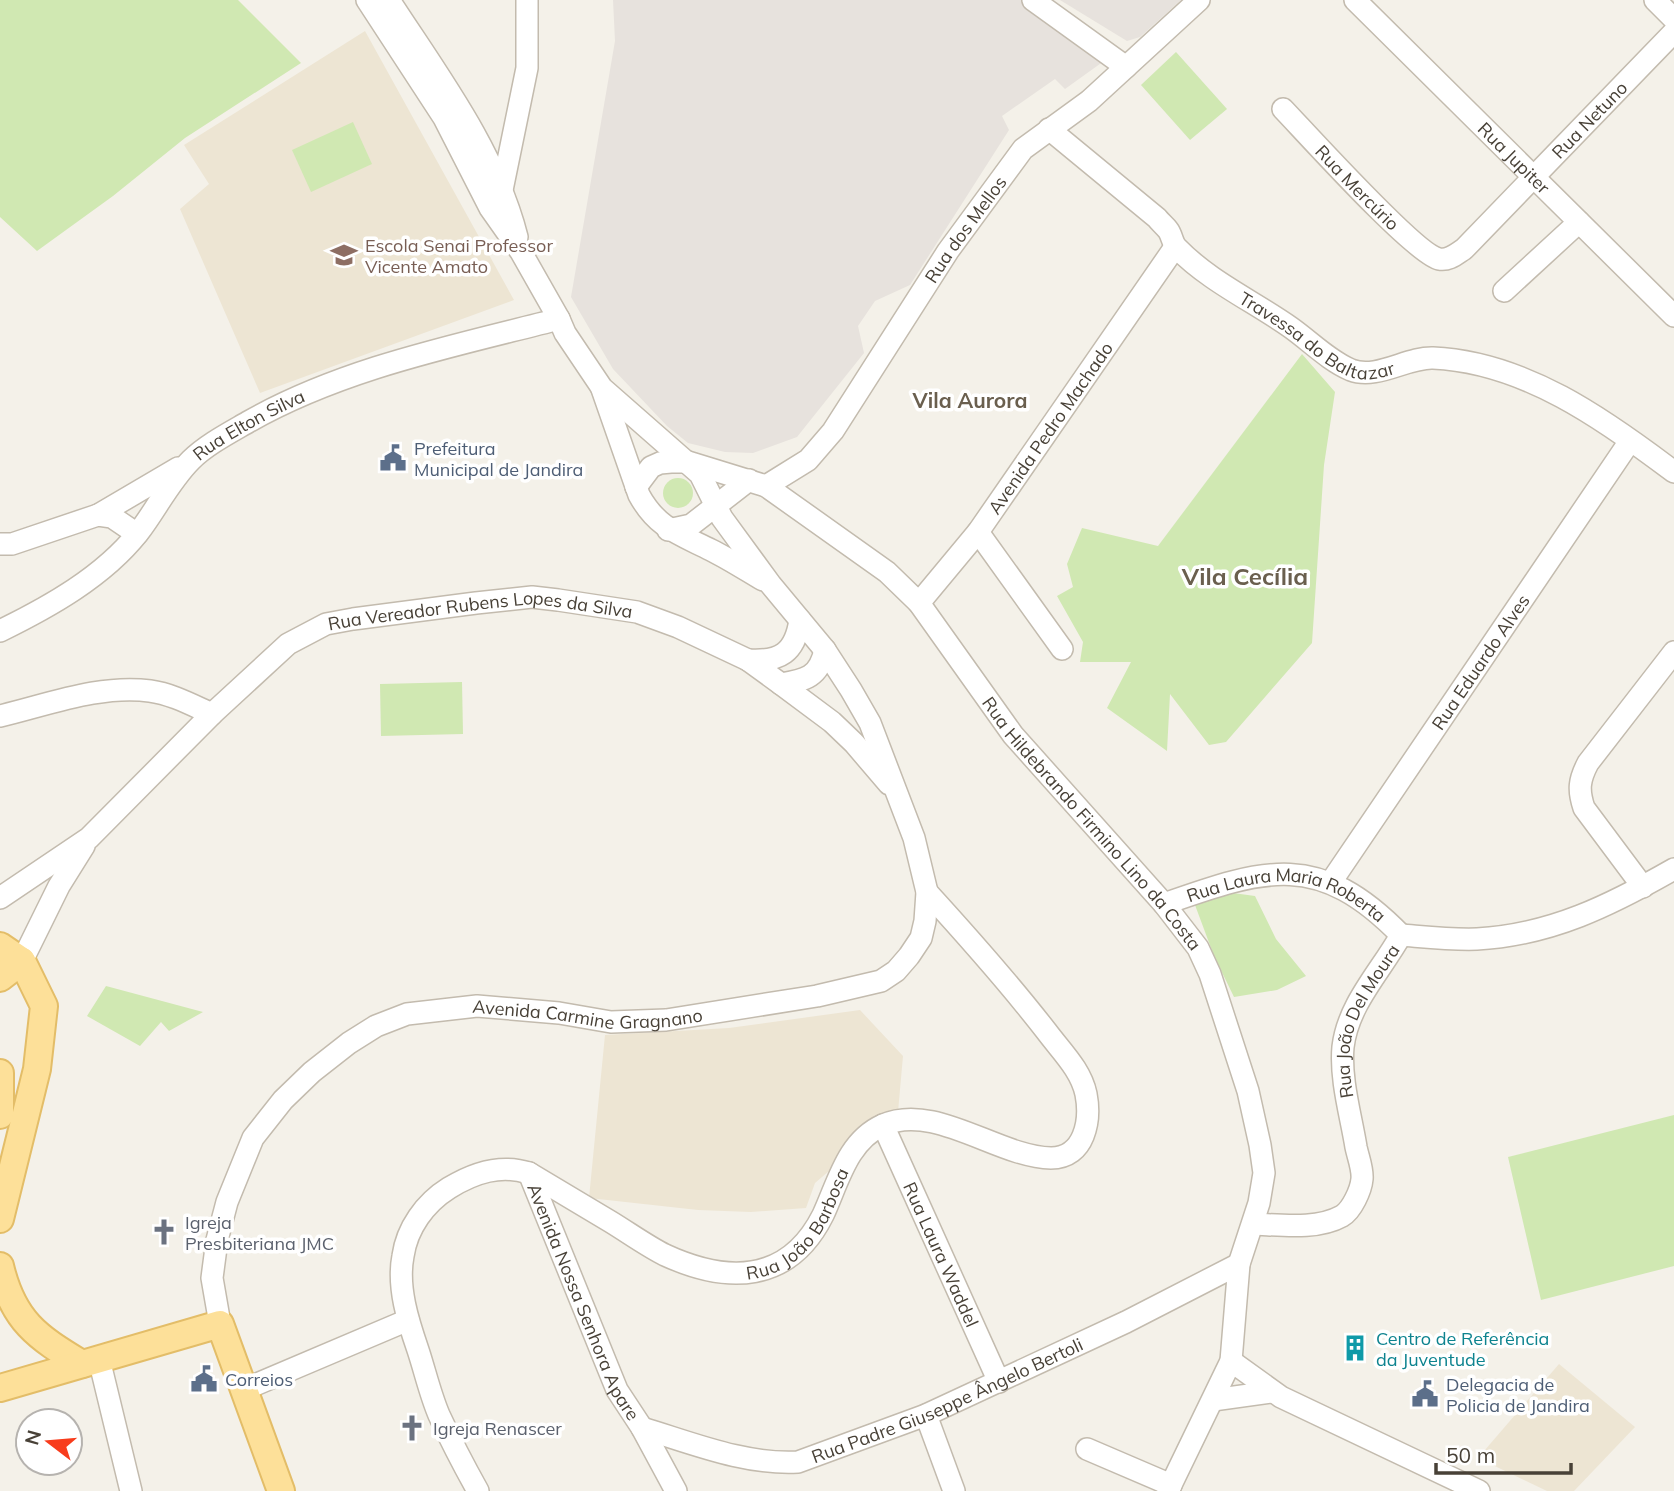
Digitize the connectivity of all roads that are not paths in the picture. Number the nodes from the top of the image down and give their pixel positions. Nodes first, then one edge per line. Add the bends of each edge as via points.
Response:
1 (367, 0) edge
2 (389, 0) edge
3 (527, 0) edge
4 (1033, 0) edge
5 (1199, 0) edge
6 (1355, 0) edge
7 (1655, 0) edge
8 (1674, 19) edge
9 (1674, 32) edge
10 (1126, 67) junction
11 (1283, 108) dead end
12 (1049, 129) junction
13 (1533, 176) junction
14 (496, 199) junction
15 (1579, 222) junction
16 (1175, 247) junction
17 (1440, 259) joint
18 (1504, 291) dead end
19 (1674, 316) edge
20 (559, 319) junction
21 (602, 388) junction
22 (1630, 441) junction
23 (191, 460) junction
24 (688, 462) junction
25 (1674, 472) edge
26 (758, 483) junction
27 (636, 486) junction
28 (716, 507) junction
29 (99, 515) junction
30 (668, 530) junction
31 (978, 532) junction
32 (137, 534) junction
33 (0, 544) edge
34 (771, 585) junction
35 (919, 603) junction
36 (800, 620) junction
37 (0, 631) edge
38 (1062, 649) dead end
39 (825, 650) junction
40 (1674, 652) edge
41 (748, 660) junction
42 (781, 684) junction
43 (212, 714) junction
44 (0, 716) edge
45 (895, 791) junction
46 (89, 838) junction
47 (1674, 869) edge
48 (1331, 882) junction
49 (1643, 887) junction
50 (927, 892) junction
51 (0, 898) edge
52 (1164, 904) junction
53 (1401, 935) junction
54 (0, 946) edge
55 (22, 961) junction
56 (0, 978) edge
57 (0, 1073) edge
58 (0, 1115) edge
59 (883, 1125) junction
60 (529, 1173) junction
61 (0, 1219) edge
62 (1253, 1224) junction
63 (1239, 1264) junction
64 (0, 1266) edge
65 (408, 1320) junction
66 (220, 1324) junction
67 (1231, 1361) junction
68 (90, 1362) junction
69 (999, 1382) junction
70 (0, 1387) edge
71 (243, 1390) junction
72 (1271, 1392) junction
73 (1213, 1399) junction
74 (926, 1415) junction
75 (642, 1428) junction
76 (1087, 1449) dead end
77 (1170, 1488) edge
78 (131, 1491) edge
79 (281, 1491) edge
80 (478, 1491) edge
81 (676, 1491) edge
82 (954, 1491) edge
83 (1479, 1491) edge

1 - 14 street, Avenida Carmine Gragnano
2 - 14 street, Avenida Carmine Gragnano via 458,107
3 - 14 street via 527,68
4 - 10 street
5 - 10 street, Rua dos Mellos
6 - 13 street, Rua Jupiter
7 - 8 street
9 - 13 street, Rua Netuno
10 - 12 street, Rua dos Mellos
11 - 17 street, Rua Mercúrio via 1413,243
12 - 16 street, Travessa do Baltazar via 1157,218
12 - 26 street, Rua dos Mellos via 1023,149 997,182 833,431 808,460
13 - 15 street, Rua Jupiter
13 - 17 street, Rua Netuno via 1464,249
14 - 20 street, Avenida Carmine Gragnano
15 - 18 street
15 - 19 street, Rua Jupiter
16 - 22 street, Travessa do Baltazar via 1353,371 1429,358 1495,368 1533,382
16 - 31 street, Avenida Pedro Machado
20 - 21 street, Avenida Carmine Gragnano
20 - 23 street, Rua Elton Silva via 315,389 223,436
21 - 24 street, Avenida Carmine Gragnano
21 - 27 street, Avenida Carmine Gragnano
22 - 25 street, Travessa do Baltazar
22 - 48 street, Rua Eduardo Alves
23 - 29 street
23 - 32 street, Rua Elton Silva
24 - 26 street, Rua Hildebrando Firmino Lino da Costa
24 - 27 street via 651,467
24 - 28 street, Avenida Carmine Gragnano via 700,474
26 - 28 street, Rua dos Mellos
26 - 35 street, Rua Hildebrando Firmino Lino da Costa via 862,553
27 - 30 street, Avenida Carmine Gragnano via 648,510
28 - 30 street via 691,525
28 - 34 street, Avenida Carmine Gragnano
29 - 32 street via 112,517
29 - 33 street
30 - 34 street, Avenida Carmine Gragnano
31 - 35 street, Avenida Pedro Machado
31 - 38 street
32 - 37 street, Rua Elton Silva via 84,582
34 - 36 street, Avenida Carmine Gragnano
35 - 52 street, Rua Hildebrando Firmino Lino da Costa via 1013,735
36 - 39 street, Avenida Carmine Gragnano
36 - 41 street via 788,651
39 - 42 street via 821,666 812,675
39 - 45 street, Avenida Carmine Gragnano via 870,723
40 - 49 street via 1580,778 1584,808
41 - 42 street, Rua Vereador Rubens Lopes da Silva
41 - 43 street, Rua Vereador Rubens Lopes da Silva via 637,612 532,597 326,624 277,652
42 - 45 street, Rua Vereador Rubens Lopes da Silva via 839,729
43 - 44 street via 151,691 122,690
43 - 46 street, Rua Vereador Rubens Lopes da Silva
45 - 50 street, Avenida Carmine Gragnano via 914,838
46 - 51 street, Rua Vereador Rubens Lopes da Silva
46 - 55 street, Rua Vereador Rubens Lopes da Silva
47 - 49 street, Rua João Del Moura
48 - 52 street, Rua Laura Maria Roberta via 1282,873 1235,881
48 - 53 street, Rua Laura Maria Roberta via 1377,910
49 - 53 street, Rua João Del Moura via 1558,925 1478,939
50 - 59 street via 1008,982 1082,1077 1086,1132 1066,1155 1051,1158 927,1122 906,1119
50 - 66 street, Avenida Carmine Gragnano via 925,921 909,956 881,981 860,987 666,1020 611,1022 477,1006 442,1008 407,1014 367,1031 312,1072 253,1138 217,1240 212,1278
52 - 62 street, Rua Hildebrando Firmino Lino da Costa via 1198,948 1210,974 1248,1091 1264,1173
53 - 62 street, Rua João Del Moura via 1355,1007 1346,1030 1345,1078 1362,1178 1354,1200 1345,1214 1331,1220
54 - 55 main road
55 - 56 main road, Rua Vereador Rubens Lopes da Silva
55 - 61 main road via 44,1006 30,1100
57 - 58 main road
59 - 60 street, Rua João Barbosa via 852,1151 822,1217 802,1247 784,1262 742,1273 694,1266 664,1254
59 - 69 street, Rua Laura Waddel
60 - 65 street, Rua João Barbosa via 512,1168 478,1174 443,1192 417,1219 402,1256
60 - 75 street, Avenida Nossa Senhora Apare via 617,1391
62 - 63 street, Rua Hildebrando Firmino Lino da Costa
63 - 67 street, Rua Hildebrando Firmino Lino da Costa
63 - 69 street, Rua Padre Giuseppe Ângelo Bertoli
64 - 68 main road via 5,1287 28,1326 43,1340
65 - 71 street
65 - 80 street, Rua João Barbosa via 439,1414
66 - 68 main road
66 - 71 main road, Avenida Carmine Gragnano
67 - 72 street
67 - 73 street
68 - 70 main road
68 - 78 street
69 - 74 street, Rua Padre Giuseppe Ângelo Bertoli
71 - 79 main road, Avenida Carmine Gragnano
72 - 73 street
72 - 83 street
73 - 77 street
74 - 75 street, Rua Padre Giuseppe Ângelo Bertoli via 798,1462 778,1464
74 - 82 street
75 - 81 street, Avenida Nossa Senhora Apare
76 - 77 street

